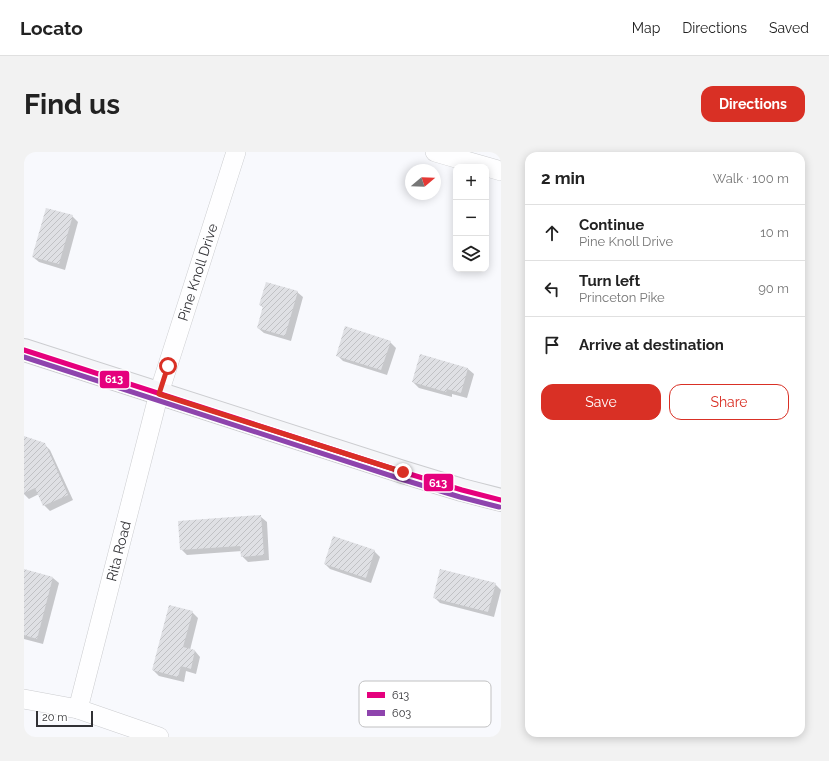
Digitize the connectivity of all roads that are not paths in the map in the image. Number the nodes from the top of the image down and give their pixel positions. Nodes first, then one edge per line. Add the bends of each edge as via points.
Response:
1 (236, 152) edge
2 (435, 152) edge
3 (501, 171) edge
4 (24, 350) edge
5 (159, 394) junction
6 (501, 500) edge
7 (24, 699) edge
8 (78, 709) junction
9 (159, 737) edge

1 - 5 street, Pine Knoll Drive
2 - 3 street
4 - 5 main road
5 - 6 main road via 403,472
5 - 8 street, Rita Road
7 - 8 street
8 - 9 street

